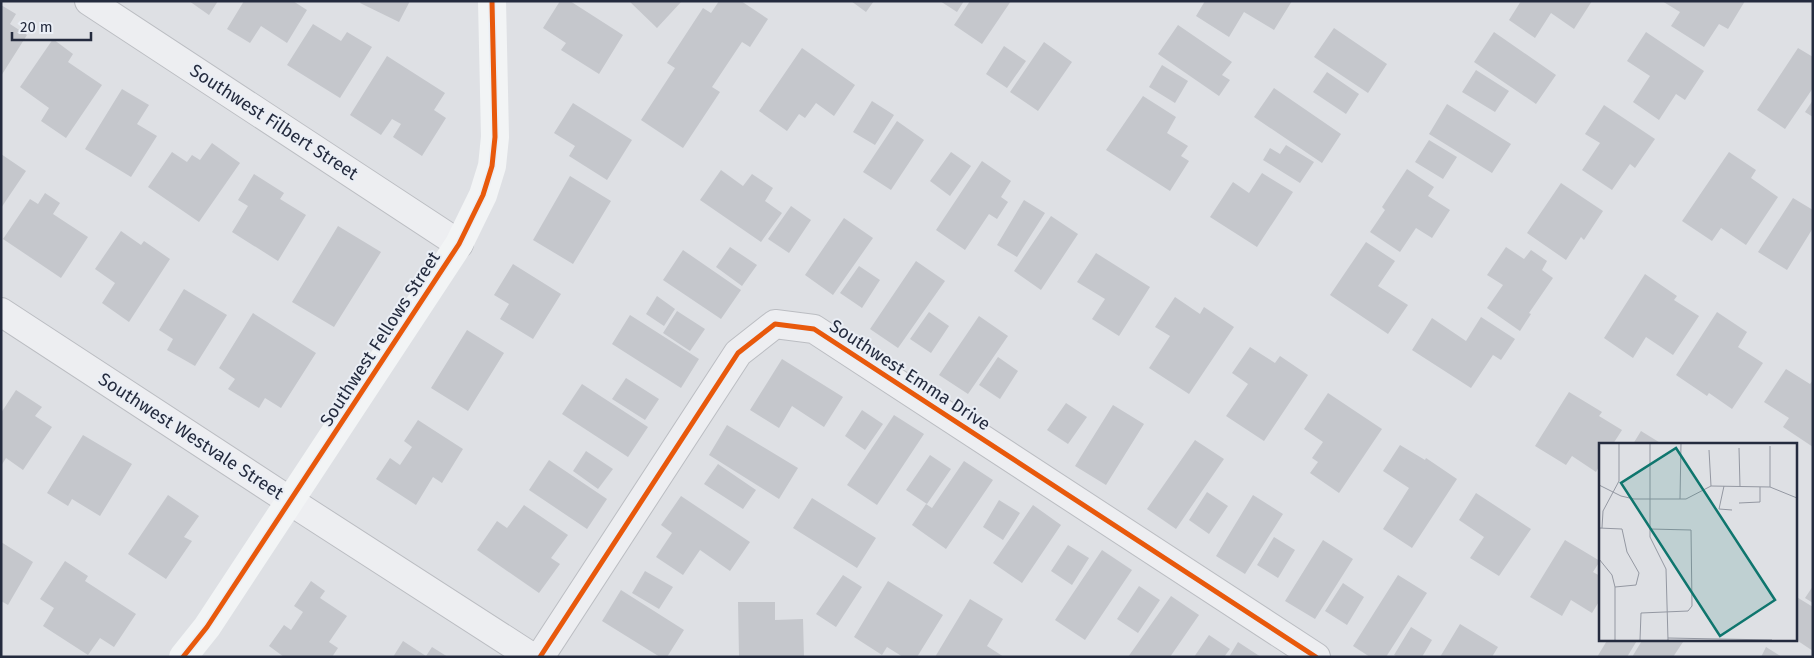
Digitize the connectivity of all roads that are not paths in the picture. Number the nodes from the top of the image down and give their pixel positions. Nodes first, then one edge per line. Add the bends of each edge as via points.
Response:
1 (90, 1) edge
2 (492, 1) edge
3 (459, 244) junction
4 (1, 312) edge
5 (290, 501) junction
6 (184, 657) edge
7 (532, 657) edge
8 (540, 657) edge
9 (1316, 657) edge

1 - 3 street, Southwest Filbert Street
2 - 3 street, Southwest Fellows Street via 495,137 492,166 483,195
3 - 5 street, Southwest Fellows Street
4 - 5 street, Southwest Westvale Street
5 - 6 street, Southwest Fellows Street
5 - 7 street, Southwest Westvale Street
8 - 9 street, Southwest Emma Drive via 738,353 775,324 814,329

